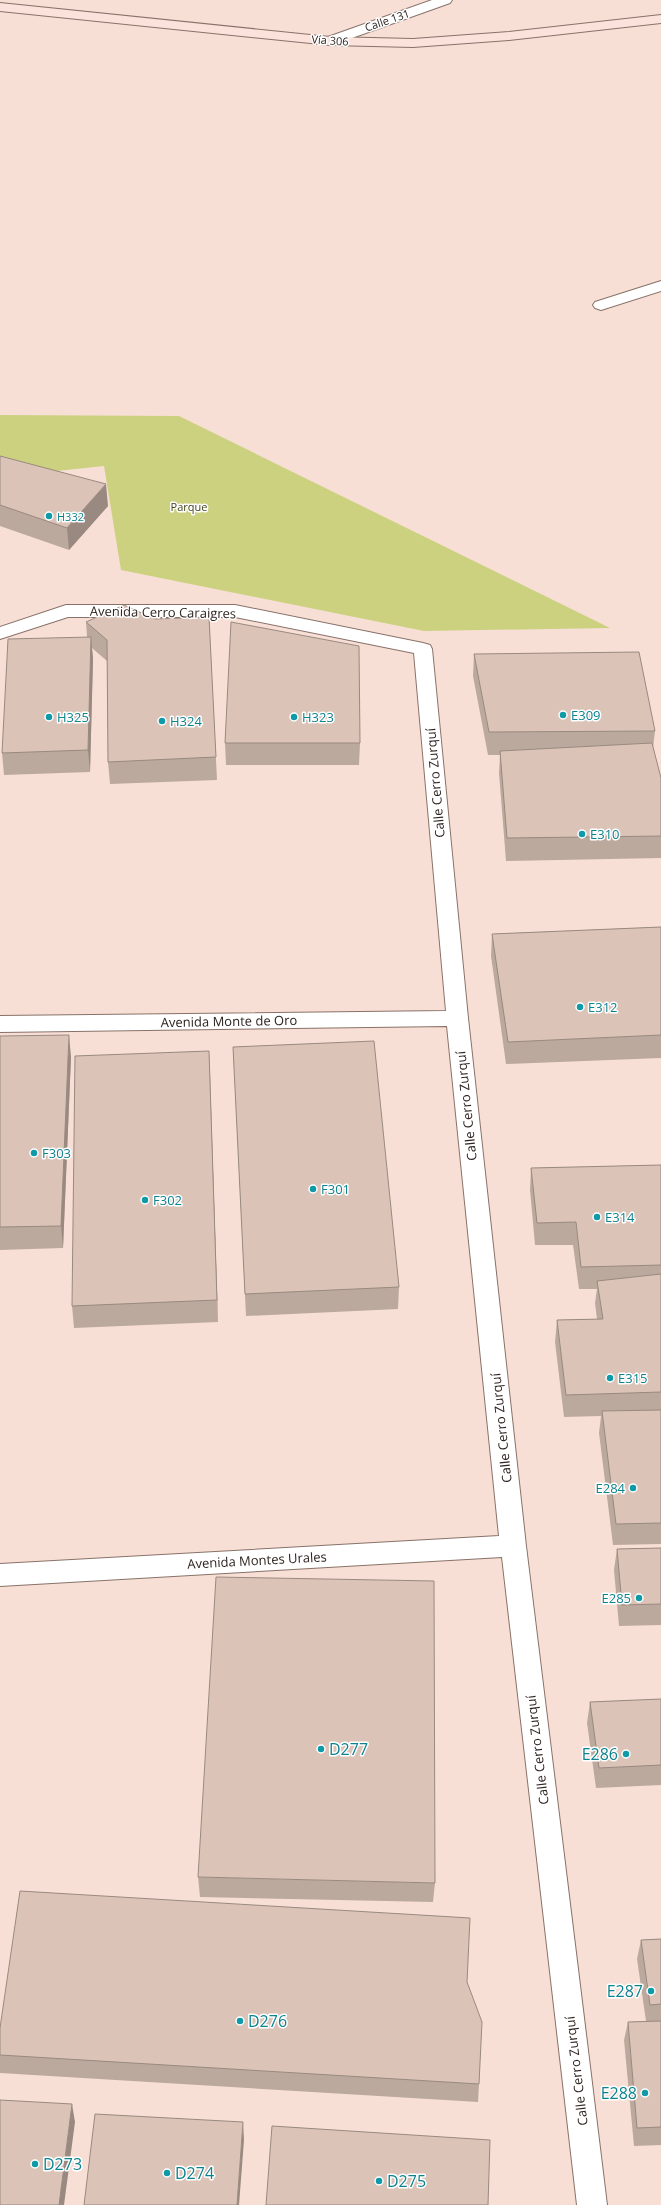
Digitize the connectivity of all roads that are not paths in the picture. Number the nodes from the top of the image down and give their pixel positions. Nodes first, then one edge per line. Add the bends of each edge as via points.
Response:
1 (445, 0) edge
2 (0, 7) edge
3 (661, 19) edge
4 (330, 41) junction
5 (661, 286) edge
6 (601, 305) dead end
7 (0, 633) edge
8 (423, 649) joint
9 (457, 1018) junction
10 (0, 1024) edge
11 (513, 1546) junction
12 (0, 1575) edge
13 (592, 2205) edge

1 - 4 street, Calle 131
2 - 4 street, Vía 306
3 - 4 street, Vía 306 via 509,36 413,43
5 - 6 street
7 - 8 street, Avenida Cerro Caraigres via 66,611 235,611
8 - 9 street, Calle Cerro Zurquí
9 - 10 street, Avenida Monte de Oro
9 - 11 street, Calle Cerro Zurquí
11 - 12 street, Avenida Montes Urales
11 - 13 street, Calle Cerro Zurquí

